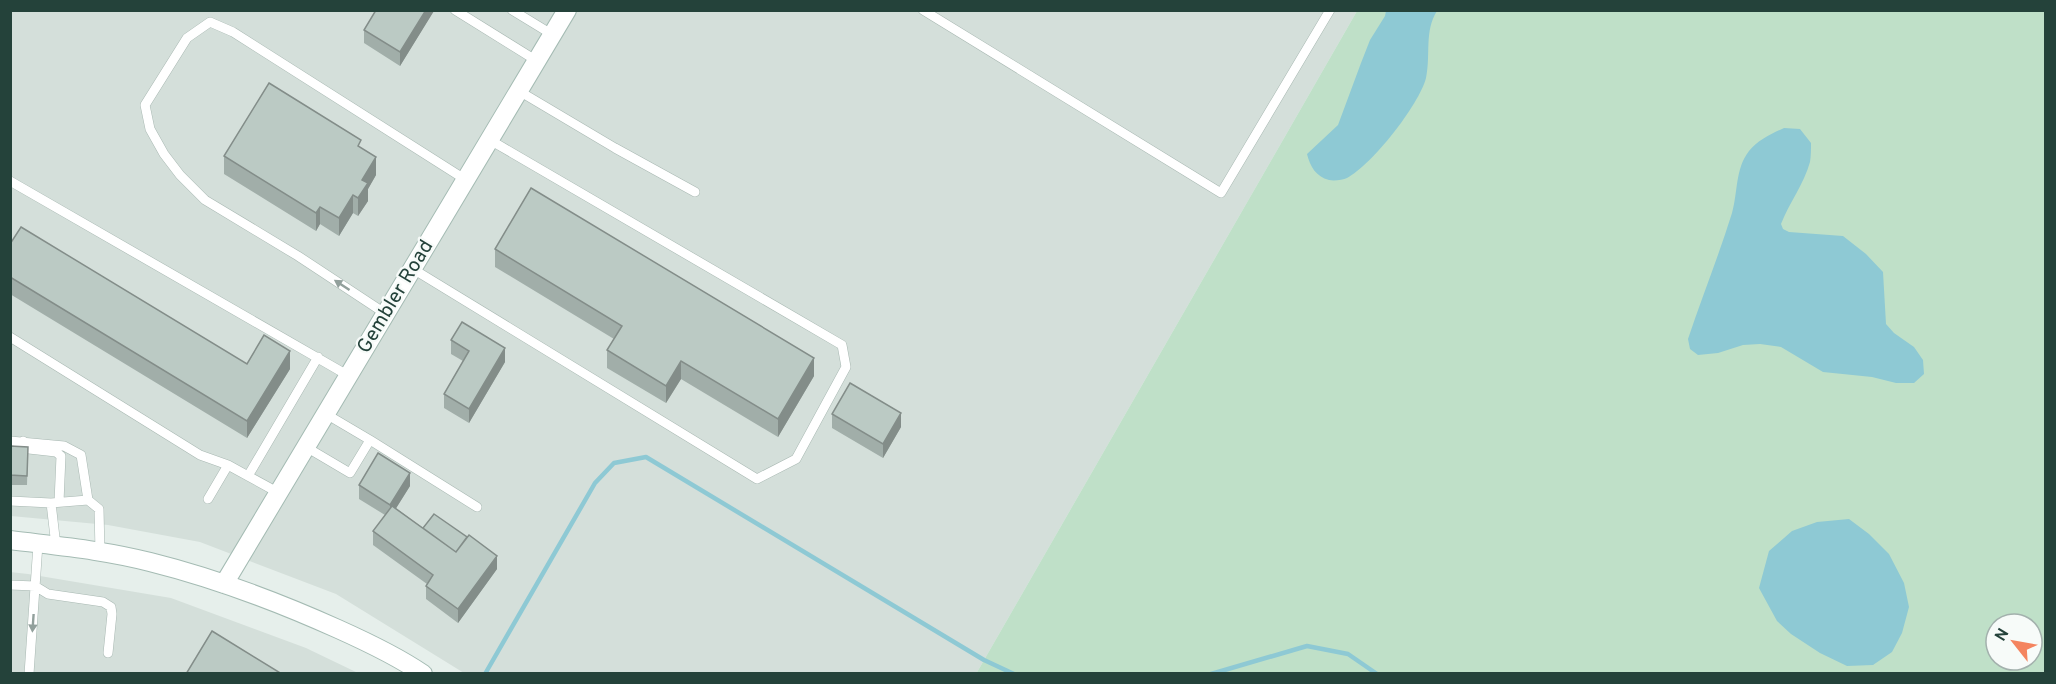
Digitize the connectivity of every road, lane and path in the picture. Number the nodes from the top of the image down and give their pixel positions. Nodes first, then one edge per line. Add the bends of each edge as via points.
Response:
1 (455, 10) edge
2 (512, 10) edge
3 (535, 10) edge
4 (567, 10) edge
5 (923, 10) edge
6 (1330, 10) edge
7 (529, 20) junction
8 (553, 35) junction
9 (537, 61) junction
10 (519, 91) junction
11 (490, 140) junction
12 (466, 180) junction
13 (10, 181) edge
14 (695, 192) dead end
15 (413, 269) junction
16 (386, 314) junction
17 (10, 337) edge
18 (318, 357) junction
19 (349, 376) junction
20 (326, 414) junction
21 (370, 440) junction
22 (10, 441) edge
23 (23, 441) junction
24 (306, 447) junction
25 (228, 465) junction
26 (248, 476) junction
27 (279, 493) junction
28 (208, 498) dead end
29 (88, 500) junction
30 (10, 501) edge
31 (55, 502) junction
32 (477, 507) dead end
33 (10, 540) edge
34 (47, 545) junction
35 (100, 552) junction
36 (224, 584) junction
37 (10, 585) edge
38 (35, 586) junction
39 (108, 653) dead end
40 (29, 674) edge
41 (423, 674) edge

1 - 9 lane
2 - 7 lane
3 - 7 lane
4 - 8 main road, Gembler Road
5 - 6 lane via 1221,193
7 - 8 lane
8 - 9 main road, Gembler Road
9 - 10 main road, Gembler Road
10 - 11 main road, Gembler Road
10 - 14 lane
11 - 12 main road, Gembler Road
11 - 15 lane via 842,345 846,367 796,459 757,479
12 - 15 main road, Gembler Road
16 -> 12 lane via 205,200 170,161 150,129 145,105 187,38 210,22 233,32
13 - 18 lane
15 - 16 main road, Gembler Road
16 - 19 main road, Gembler Road
17 - 25 lane via 200,455
18 - 19 lane
18 - 26 lane
19 - 20 main road, Gembler Road
20 - 21 lane
20 - 24 main road, Gembler Road
21 - 24 lane via 350,473
21 - 32 lane
22 - 23 lane
23 - 29 lane via 64,446 81,455
23 - 31 lane via 29,449 61,456
24 - 27 main road, Gembler Road
25 - 26 lane
25 - 28 lane
26 - 27 lane
27 - 36 main road, Gembler Road
29 - 31 lane
29 - 35 lane via 99,509
30 - 31 lane
31 - 34 lane
33 - 34 main road
34 - 35 main road
34 - 38 lane
35 - 36 main road
36 - 41 main road via 335,628
37 - 38 lane
38 - 39 lane via 48,594 103,602 111,607
38 -> 40 lane

